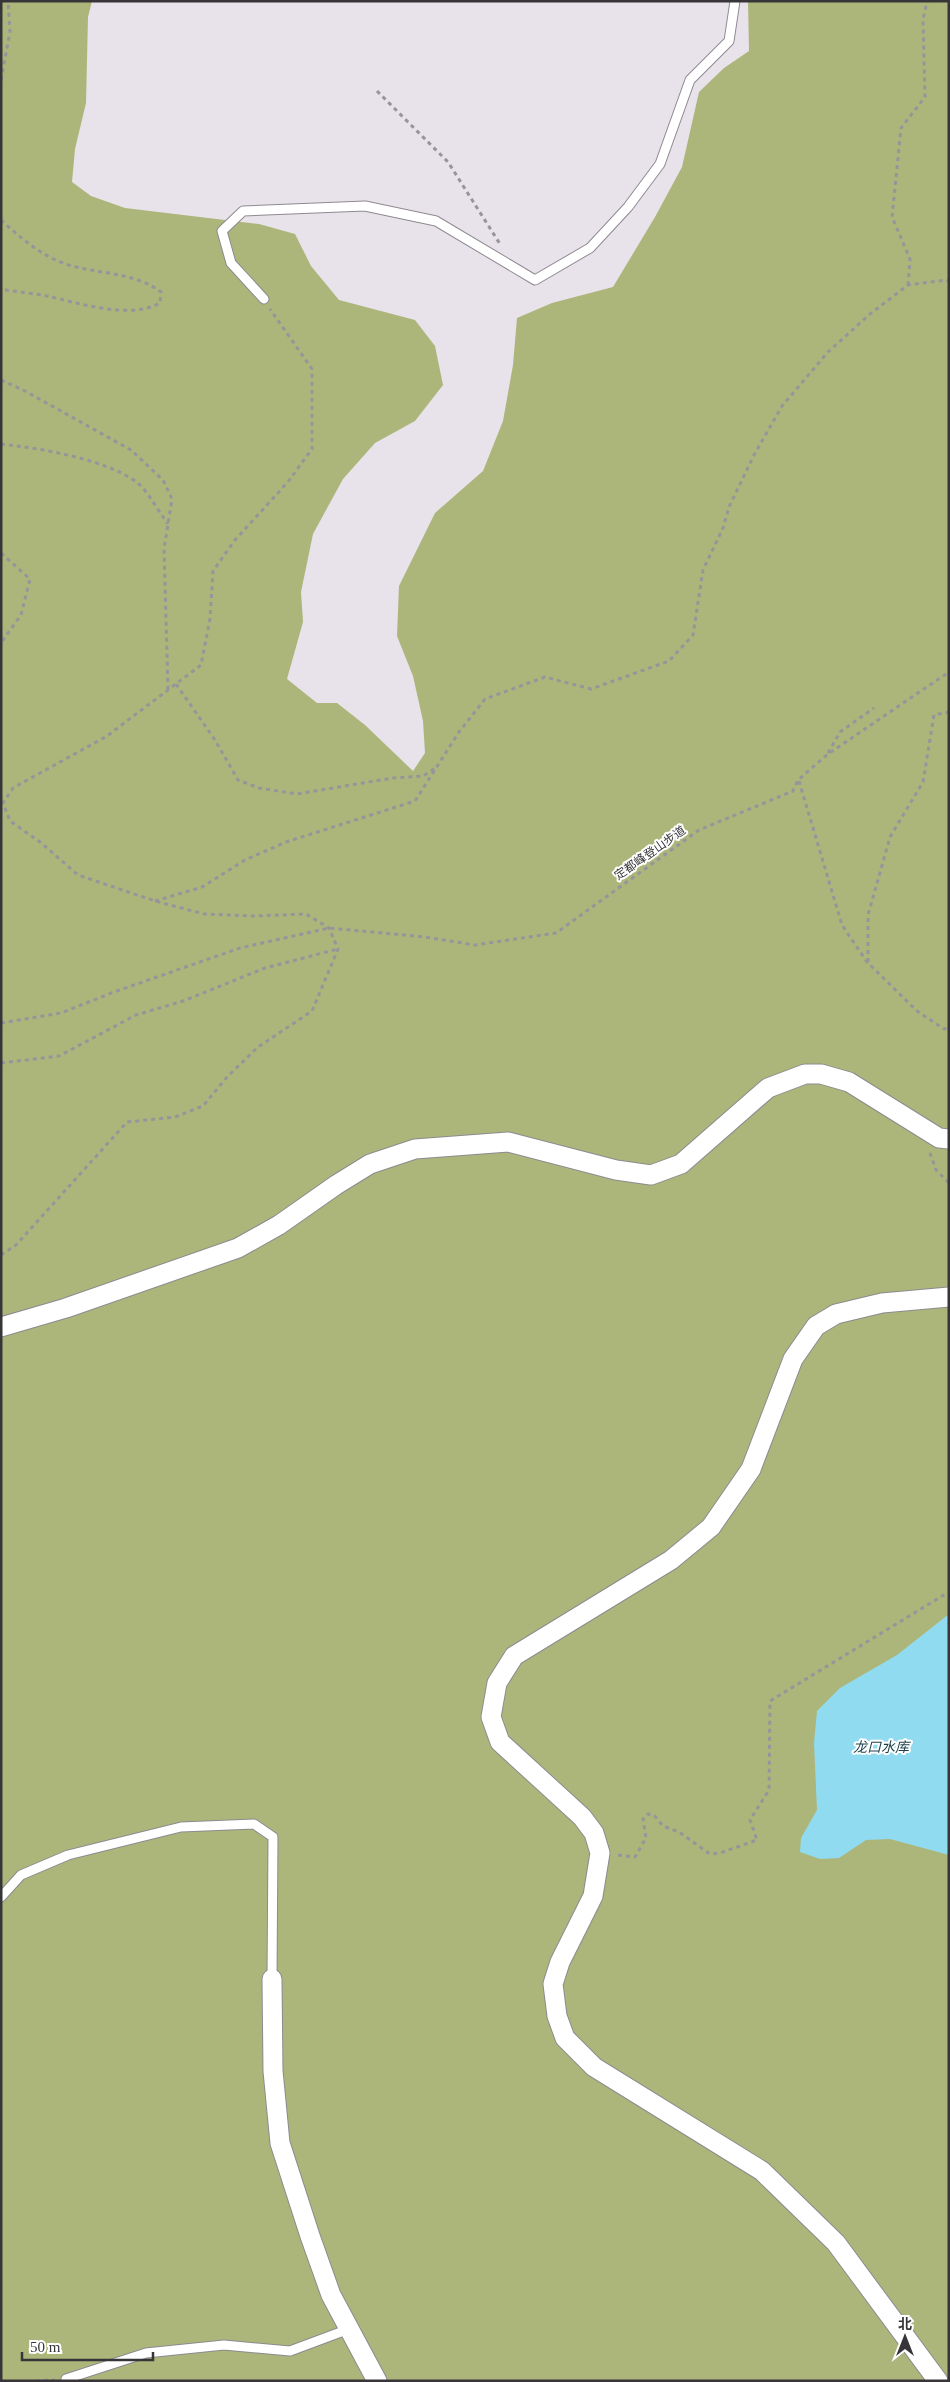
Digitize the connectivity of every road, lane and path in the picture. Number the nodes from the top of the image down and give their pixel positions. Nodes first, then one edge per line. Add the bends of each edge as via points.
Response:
1 (8, 1) edge
2 (735, 1) edge
3 (927, 1) edge
4 (1, 80) edge
5 (377, 91) dead end
6 (1, 220) edge
7 (507, 263) junction
8 (949, 281) edge
9 (908, 285) junction
10 (1, 289) edge
11 (264, 299) joint
12 (1, 380) edge
13 (1, 444) edge
14 (169, 524) junction
15 (1, 553) edge
16 (1, 643) edge
17 (949, 672) edge
18 (176, 684) junction
19 (168, 690) junction
20 (874, 708) dead end
21 (949, 712) edge
22 (828, 754) junction
23 (440, 765) junction
24 (798, 780) junction
25 (155, 901) junction
26 (328, 928) junction
27 (338, 949) junction
28 (868, 962) junction
29 (1, 1023) edge
30 (949, 1027) edge
31 (1, 1063) edge
32 (949, 1138) edge
33 (1, 1255) edge
34 (949, 1297) edge
35 (1, 1327) edge
36 (947, 1593) dead end
37 (600, 1853) junction
38 (1, 1897) edge
39 (272, 1979) joint
40 (349, 2329) junction
41 (66, 2379) joint
42 (36, 2381) edge
43 (377, 2381) edge
44 (938, 2381) edge

1 - 4 path via 10,32
2 - 7 lane via 729,41 690,80 660,164 628,207 590,248 535,280
3 - 9 path via 923,20 925,97 901,128 892,217 910,259
5 - 7 path via 448,162 502,248
6 - 10 path via 31,247 74,267 149,283 161,292 160,303 149,309 109,309
7 - 11 lane via 436,221 365,206 243,211 222,231 231,263
8 - 9 path
9 - 23 path via 828,352 782,406 728,507 723,528 703,570 692,636 669,661 591,689 545,677 485,698 459,732
11 - 18 path via 312,369 312,449 213,571 210,619 201,665
12 - 14 path via 25,390 131,450 163,480 172,499
13 - 14 path via 31,447 115,469 141,486
14 - 19 path via 164,550
15 - 16 path via 30,579 21,615
17 - 22 path, 定都峰登山步道
18 - 19 path
18 - 23 path via 238,780 259,788 297,794 423,776
19 - 25 path via 107,736 13,788 3,803 10,821 78,875
20 - 22 path via 840,732
21 - 28 path via 934,715 923,782 890,837 868,915
22 - 24 path, 定都峰登山步道
23 - 25 path via 415,801 286,842 245,860 202,887
24 - 26 path, 定都峰登山步道 via 793,791 699,830 556,933 475,945
24 - 28 path via 842,926
25 - 26 path via 204,914 306,914
26 - 27 path
26 - 29 path via 240,948 61,1013
27 - 31 path via 265,968 183,1001 136,1015 59,1056
27 - 33 path via 312,1012 258,1047 203,1106 176,1117 127,1122 16,1245
28 - 30 path via 917,1011 944,1029
32 - 35 street via 939,1138 849,1082 820,1074 805,1074 768,1088 681,1164 651,1175 616,1170 508,1142 415,1149 370,1164 279,1225 238,1248 66,1308
34 - 37 street via 882,1303 836,1314 816,1326 793,1359 751,1469 711,1527 671,1560 514,1656 496,1683 490,1717 500,1742 582,1817 594,1832
36 - 37 path via 770,1701 769,1790 750,1820 757,1840 710,1854 648,1814 643,1819 646,1838 635,1857
37 - 44 street via 592,1896 560,1962 553,1984 556,2016 565,2038 594,2067 762,2171 836,2242
38 - 39 lane via 21,1875 68,1855 181,1827 254,1824 274,1837
39 - 40 street via 273,2071 280,2143 331,2295
40 - 41 lane via 290,2351 224,2345 146,2353
40 - 43 street
41 - 42 path

